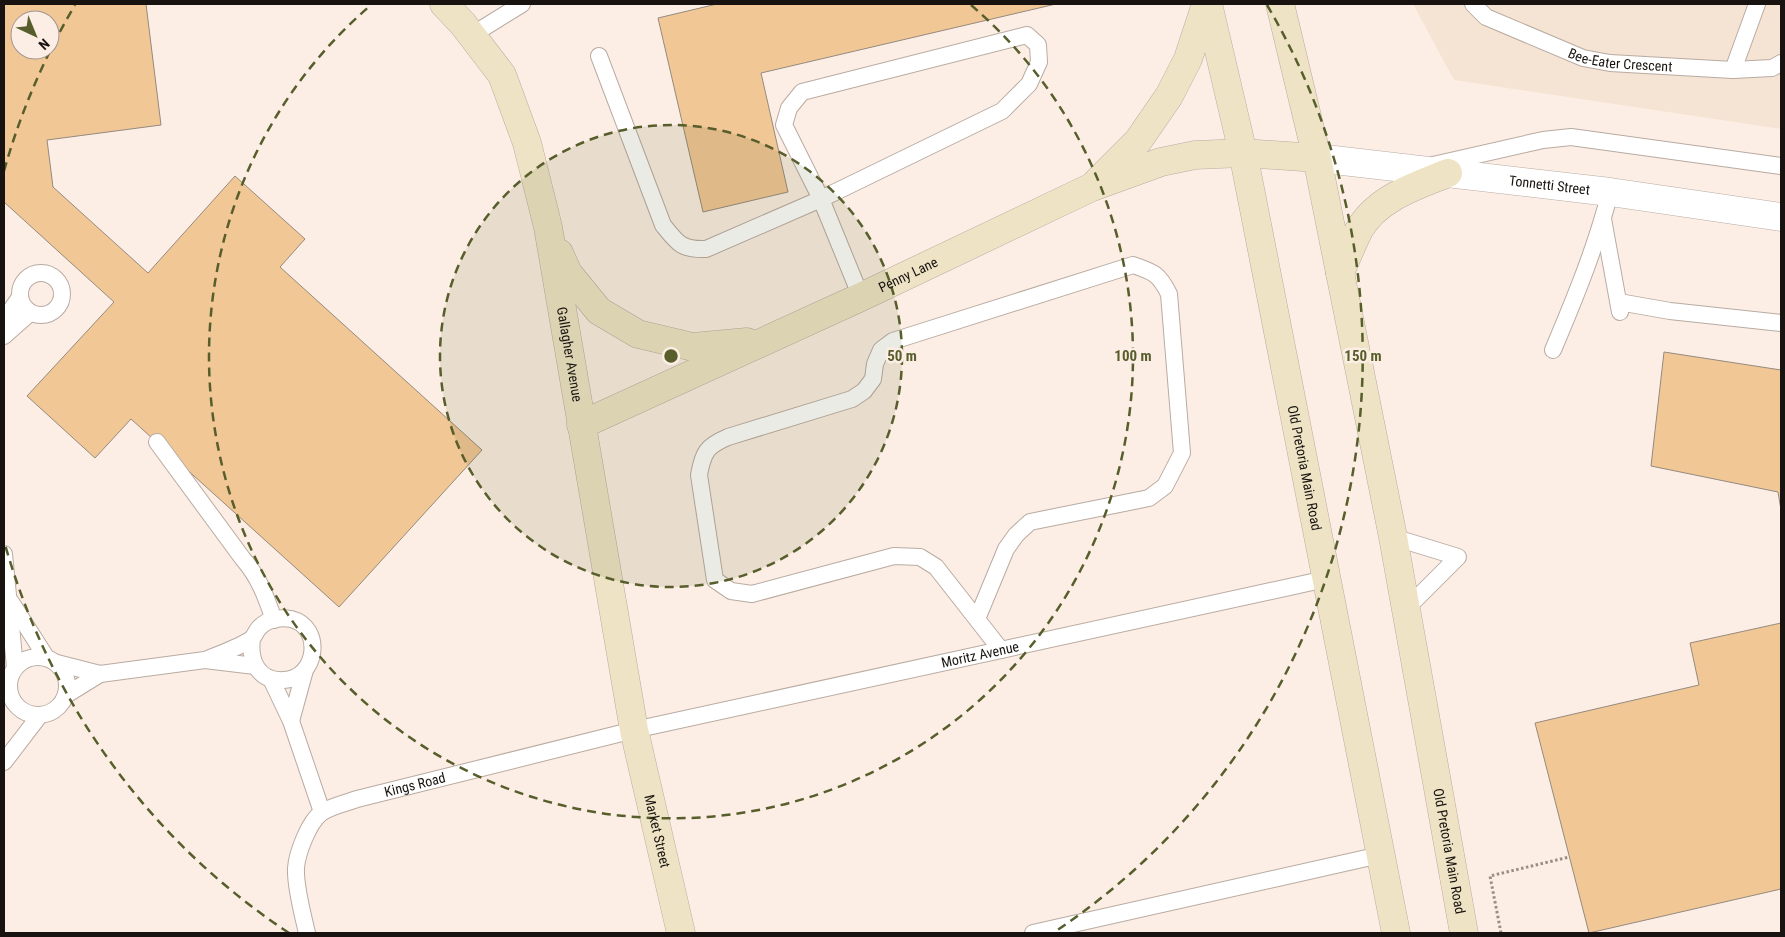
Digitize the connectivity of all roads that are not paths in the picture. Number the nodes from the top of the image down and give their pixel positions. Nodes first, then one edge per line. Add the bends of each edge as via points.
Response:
1 (444, 4) edge
2 (522, 4) edge
3 (1207, 4) edge
4 (1280, 4) edge
5 (1473, 4) edge
6 (1757, 4) edge
7 (472, 35) junction
8 (599, 56) dead end
9 (1781, 63) edge
10 (1733, 70) junction
11 (1243, 153) junction
12 (1317, 158) junction
13 (1781, 166) edge
14 (1413, 169) junction
15 (1448, 173) junction
16 (1092, 187) junction
17 (1610, 192) junction
18 (821, 199) junction
19 (1781, 217) edge
20 (1603, 219) junction
21 (548, 227) junction
22 (1340, 273) junction
23 (20, 297) junction
24 (861, 297) junction
25 (30, 313) junction
26 (4, 320) edge
27 (1781, 323) edge
28 (4, 336) edge
29 (768, 340) junction
30 (1553, 350) dead end
31 (581, 425) junction
32 (157, 442) dead end
33 (1393, 537) junction
34 (4, 554) edge
35 (1326, 579) junction
36 (9, 598) junction
37 (1406, 609) junction
38 (977, 619) junction
39 (274, 620) junction
40 (252, 639) junction
41 (1001, 650) junction
42 (52, 660) junction
43 (205, 660) junction
44 (255, 666) junction
45 (15, 667) junction
46 (305, 670) junction
47 (100, 674) junction
48 (272, 679) junction
49 (66, 694) junction
50 (8, 706) edge
51 (40, 715) junction
52 (291, 721) junction
53 (634, 730) junction
54 (4, 762) edge
55 (322, 812) junction
56 (1380, 854) junction
57 (307, 933) edge
58 (681, 933) edge
59 (1033, 933) edge
60 (1396, 933) edge
61 (1464, 933) edge

1 - 7 main road, Gallagher Avenue
2 - 7 lane
3 - 11 main road, Old Pretoria Main Road
3 - 16 main road via 1188,59 1169,96 1138,141
4 - 12 main road, Old Pretoria Main Road
5 - 10 lane, Bee-Eater Crescent via 1486,17 1583,58 1610,64
6 - 10 lane
7 - 21 main road, Gallagher Avenue via 502,75 527,143
8 - 18 lane via 663,225 676,242 691,250 706,249
9 - 10 lane, Bee-Eater Crescent via 1772,68
11 - 12 main road, Penny Lane
11 - 16 main road, Penny Lane via 1161,162
11 - 35 main road, Old Pretoria Main Road
12 - 14 street, Tonnetti Street
12 - 22 main road, Old Pretoria Main Road
13 - 14 lane via 1571,137 1543,140
14 - 15 street, Tonnetti Street
15 - 17 street, Tonnetti Street
15 - 22 main road via 1400,193 1377,208 1360,229
16 - 24 main road, Penny Lane
17 - 19 street, Tonnetti Street
17 - 20 lane
18 - 18 lane via 784,125 788,108 802,92 1027,36 1038,45 1038,62 1029,84 1002,111
18 - 24 lane
20 - 27 lane via 1620,307
20 - 30 lane
21 - 29 main road via 568,273 599,311 638,334 694,347
21 - 31 main road, Gallagher Avenue
22 - 33 main road, Old Pretoria Main Road
23 - 25 lane
23 - 25 lane via 26,279 34,274 53,276 59,283 61,301 56,309 49,315
23 - 26 lane
24 - 29 main road, Penny Lane
25 - 28 lane
29 - 31 main road, Penny Lane
31 - 53 main road, Gallagher Avenue
32 - 39 lane via 252,569
33 - 37 main road, Old Pretoria Main Road
33 - 37 lane via 1458,557
34 - 36 lane
35 - 41 lane, Moritz Avenue
35 - 56 main road, Old Pretoria Main Road
36 - 42 lane
36 - 45 lane
37 - 61 main road, Old Pretoria Main Road
38 - 38 lane via 936,566 920,557 894,556 752,594 731,591 715,580 699,475 702,459 712,444 728,437 852,399 873,379 881,350 893,341 1133,265 1148,270 1162,279 1169,294 1182,453 1165,486 1149,498 1030,522 1006,549
38 - 41 lane
39 - 40 lane via 258,628
39 - 46 lane via 292,620 303,626 310,636 312,659
40 - 43 lane
40 - 44 lane
41 - 53 lane, Moritz Avenue
42 - 45 lane via 35,656
42 - 47 lane
42 - 49 lane via 64,672
43 - 44 lane
43 - 47 lane
44 - 48 lane
45 - 50 lane via 10,677
46 - 48 lane via 296,678
46 - 52 lane
47 - 49 lane
48 - 52 lane
49 - 51 lane via 61,705
50 - 51 lane
51 - 54 lane
52 - 55 lane
53 - 55 lane, Kings Road via 358,799
53 - 58 main road, Market Street
55 - 57 lane via 306,833 296,868
56 - 59 lane
56 - 60 main road, Old Pretoria Main Road

